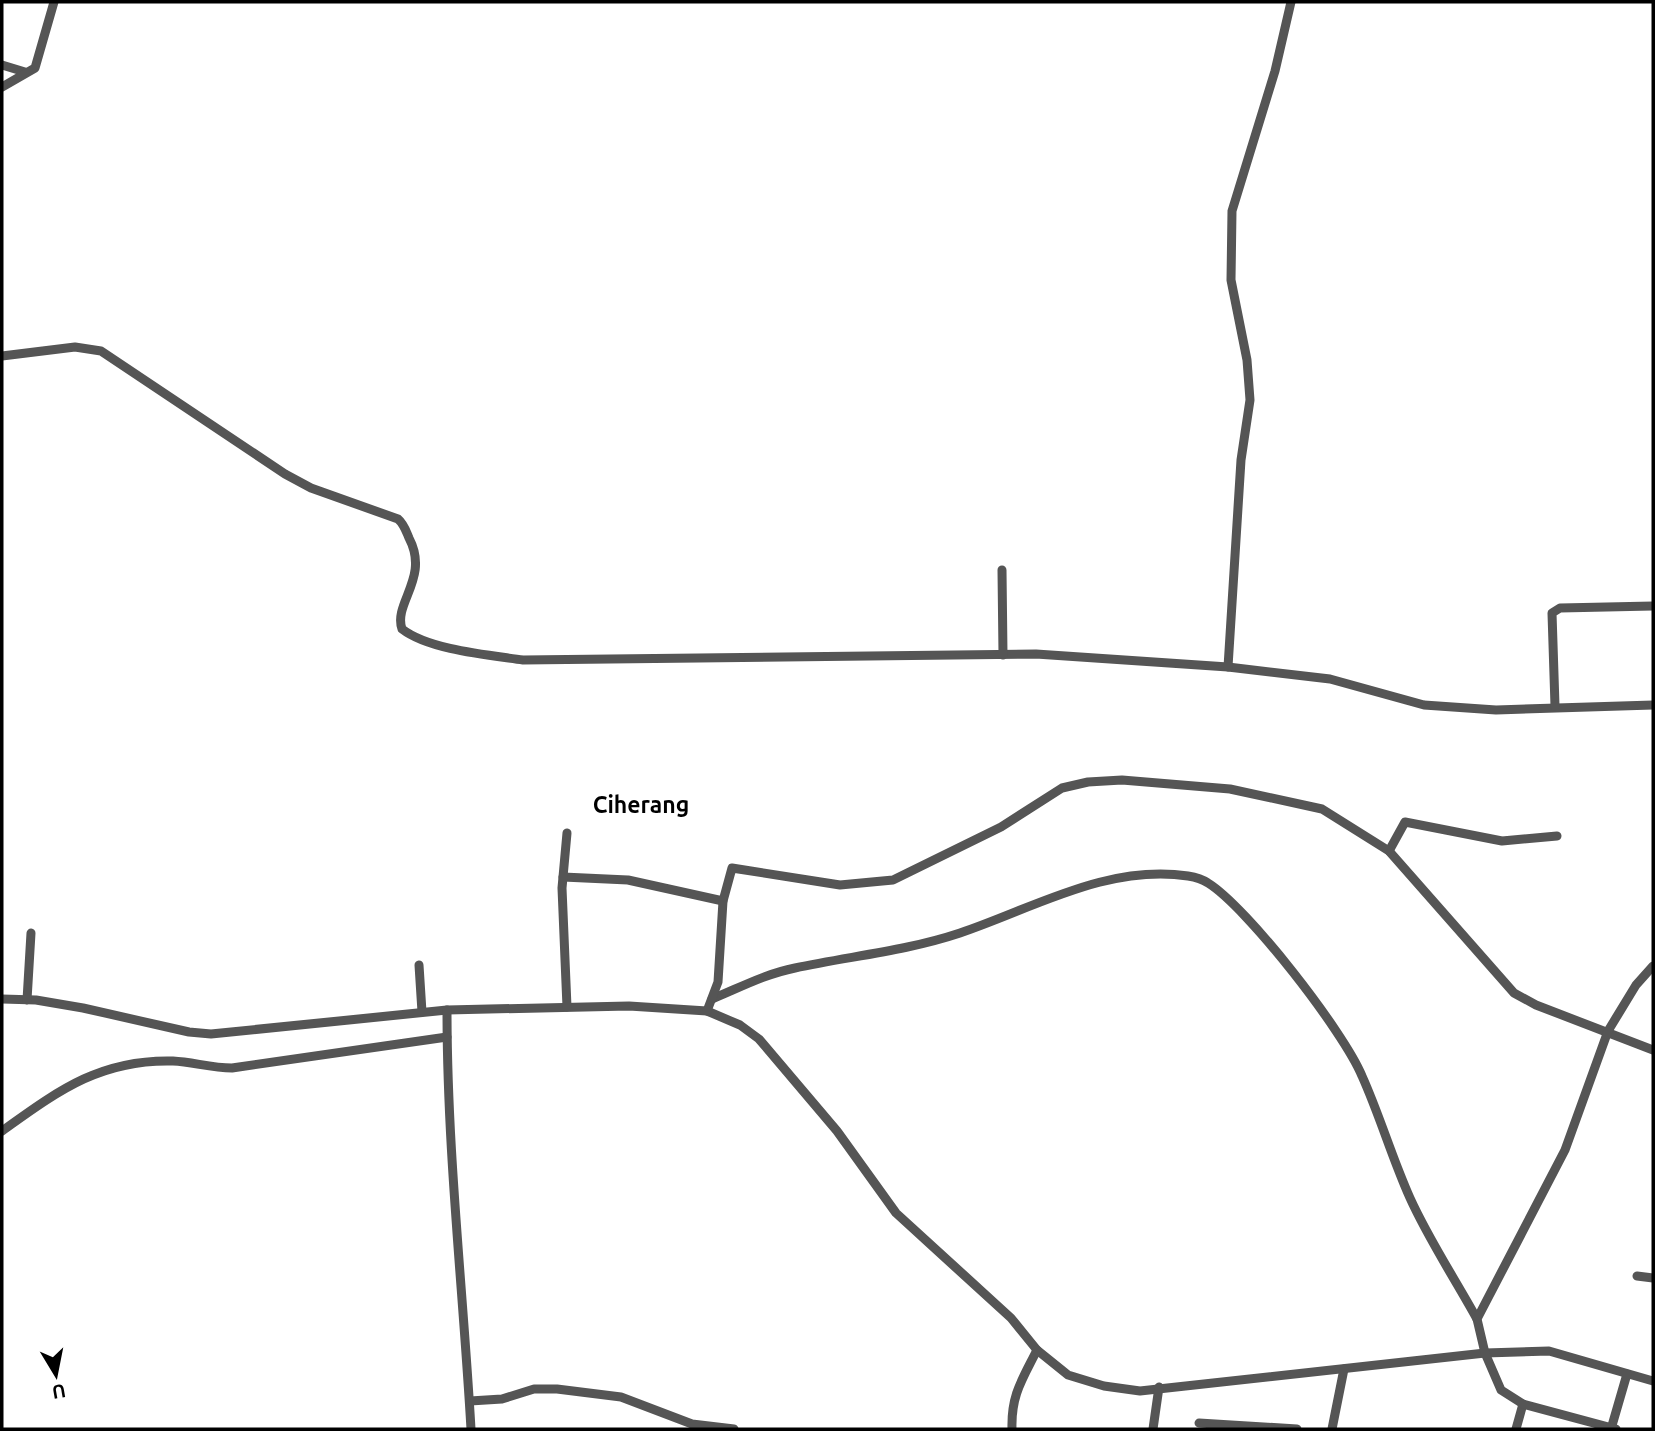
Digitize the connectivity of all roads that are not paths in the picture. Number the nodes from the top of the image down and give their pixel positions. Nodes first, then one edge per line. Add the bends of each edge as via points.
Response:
1 (54, 2) edge
2 (1291, 2) edge
3 (2, 65) edge
4 (25, 72) junction
5 (2, 87) edge
6 (2, 356) edge
7 (1002, 570) dead end
8 (1653, 606) edge
9 (1003, 655) junction
10 (1228, 667) junction
11 (1653, 705) edge
12 (1555, 706) junction
13 (567, 833) dead end
14 (1557, 836) dead end
15 (1389, 852) junction
16 (563, 877) junction
17 (723, 901) junction
18 (31, 933) dead end
19 (419, 965) dead end
20 (1653, 966) edge
21 (2, 999) edge
22 (712, 999) junction
23 (27, 1000) junction
24 (566, 1007) junction
25 (447, 1010) junction
26 (706, 1011) junction
27 (422, 1012) junction
28 (1608, 1031) junction
29 (447, 1037) junction
30 (1653, 1050) edge
31 (2, 1131) edge
32 (1637, 1276) dead end
33 (1653, 1279) edge
34 (1477, 1318) junction
35 (1037, 1350) junction
36 (1485, 1353) junction
37 (1344, 1369) junction
38 (1628, 1374) junction
39 (1653, 1381) edge
40 (1159, 1387) junction
41 (470, 1401) junction
42 (1524, 1405) junction
43 (1199, 1423) dead end
44 (1613, 1425) edge
45 (715, 1428) edge
46 (471, 1429) edge
47 (734, 1429) edge
48 (1012, 1429) edge
49 (1153, 1429) edge
50 (1297, 1429) edge
51 (1332, 1429) edge
52 (1516, 1429) edge

1 - 4 street via 35,68
2 - 10 street via 1232,211 1231,273 1250,400 1241,460
3 - 4 street
4 - 5 street
6 - 9 street via 75,347 101,351 292,478 402,521 417,553 402,629 424,641 523,660
7 - 9 street
8 - 12 street via 1560,608 1552,612
9 - 10 street
10 - 12 street via 1330,679 1424,705 1496,710
11 - 12 street
13 - 16 street
14 - 15 street via 1502,841 1405,821
15 - 17 street via 1334,814 1311,805 1216,787 1088,782 1062,788 1001,827 893,880 839,885 732,868
15 - 28 street via 1514,993
16 - 17 street via 628,880
16 - 24 street
17 - 22 street via 718,982
18 - 23 street
19 - 27 street
20 - 28 street
21 - 23 street
22 - 26 street
22 - 34 street via 793,968 906,950 1124,876 1146,873 1199,879 1250,922 1329,1019 1362,1073 1412,1201
23 - 27 street via 211,1034
24 - 25 street
24 - 26 street
25 - 27 street
25 - 29 street
26 - 35 street via 740,1025 766,1046 837,1130 896,1213 1011,1318
28 - 30 street
28 - 34 street via 1564,1150
29 - 31 street via 232,1068 177,1061 118,1066 62,1088
29 - 41 street via 455,1235
32 - 33 street
34 - 36 street
35 - 40 street via 1068,1375 1084,1381 1127,1390
35 - 48 street via 1018,1384 1010,1410
36 - 37 street
36 - 38 street via 1549,1351
36 - 42 street via 1501,1390
37 - 40 street
37 - 51 street
38 - 39 street
38 - 44 street
40 - 49 street
41 - 45 street via 557,1389 621,1397 676,1419
41 - 46 street
42 - 44 street
42 - 52 street
43 - 50 street
45 - 47 street

